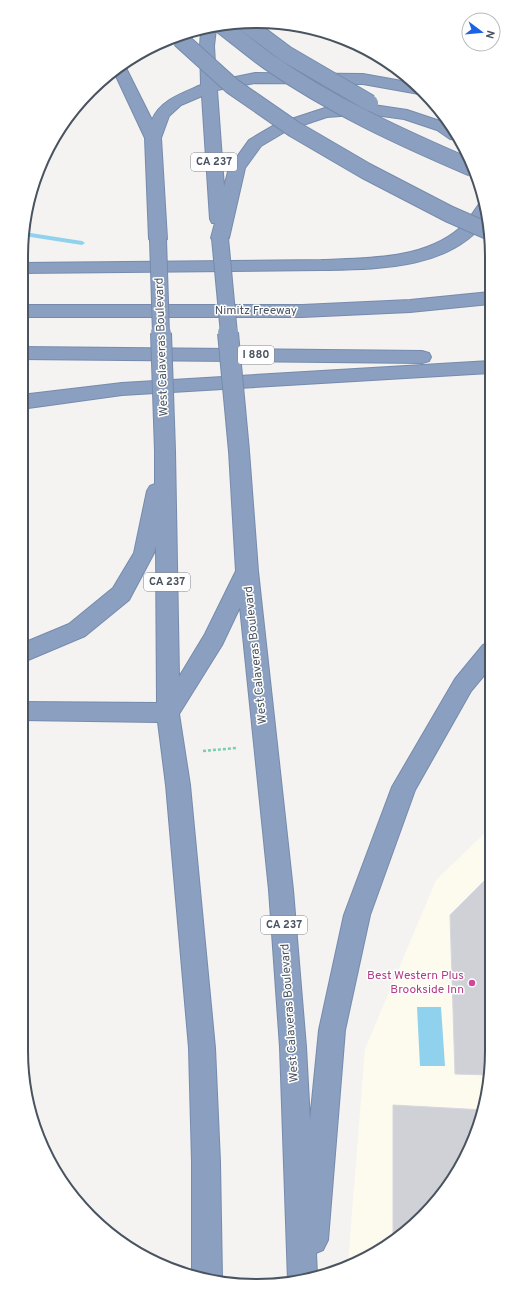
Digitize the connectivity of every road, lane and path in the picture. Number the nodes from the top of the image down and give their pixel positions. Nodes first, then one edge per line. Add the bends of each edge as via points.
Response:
1 (251, 28) edge
2 (227, 30) edge
3 (208, 33) edge
4 (182, 40) edge
5 (122, 72) edge
6 (209, 87) junction
7 (410, 87) edge
8 (445, 128) edge
9 (153, 138) junction
10 (455, 144) edge
11 (466, 165) edge
12 (481, 215) edge
13 (483, 229) edge
14 (220, 238) junction
15 (28, 268) edge
16 (485, 298) edge
17 (28, 311) edge
18 (28, 353) edge
19 (485, 358) edge
20 (485, 367) edge
21 (28, 401) edge
22 (165, 451) junction
23 (247, 571) junction
24 (28, 651) edge
25 (485, 658) edge
26 (28, 711) edge
27 (168, 713) junction
28 (236, 748) dead end
29 (203, 751) dead end
30 (310, 1273) edge
31 (207, 1274) edge
32 (303, 1275) edge

1 - 10 highway, bridge via 286,54 350,93
2 - 11 highway, bridge via 269,62 335,102 408,140
3 - 6 highway, West Calaveras Boulevard / CA 237
4 - 13 highway, bridge via 232,86 294,129 366,171
5 - 9 highway, West Calaveras Boulevard / CA 237
6 - 7 highway via 255,78 363,79
6 - 9 highway via 176,102 162,114
6 - 14 highway, West Calaveras Boulevard / CA 237
8 - 14 highway via 406,115 367,109 325,113 282,127 255,143 237,168
9 - 22 highway, West Calaveras Boulevard / CA 237, bridge
12 - 15 highway via 455,242 421,255 382,261
14 - 23 highway, West Calaveras Boulevard / CA 237, bridge via 240,451
16 - 17 highway, Nimitz Freeway via 410,306 302,311
18 - 19 highway, I 880
20 - 21 highway via 122,389
22 - 24 highway via 144,553 121,594 77,630
22 - 27 highway, West Calaveras Boulevard / CA 237
23 - 27 highway via 214,639
23 - 32 highway, West Calaveras Boulevard / CA 237 via 281,890 293,1047
25 - 30 highway via 463,685 404,787 357,915 332,1030
26 - 27 highway
27 - 31 highway, West Calaveras Boulevard / CA 237 via 178,785 202,1048
28 - 29 path

